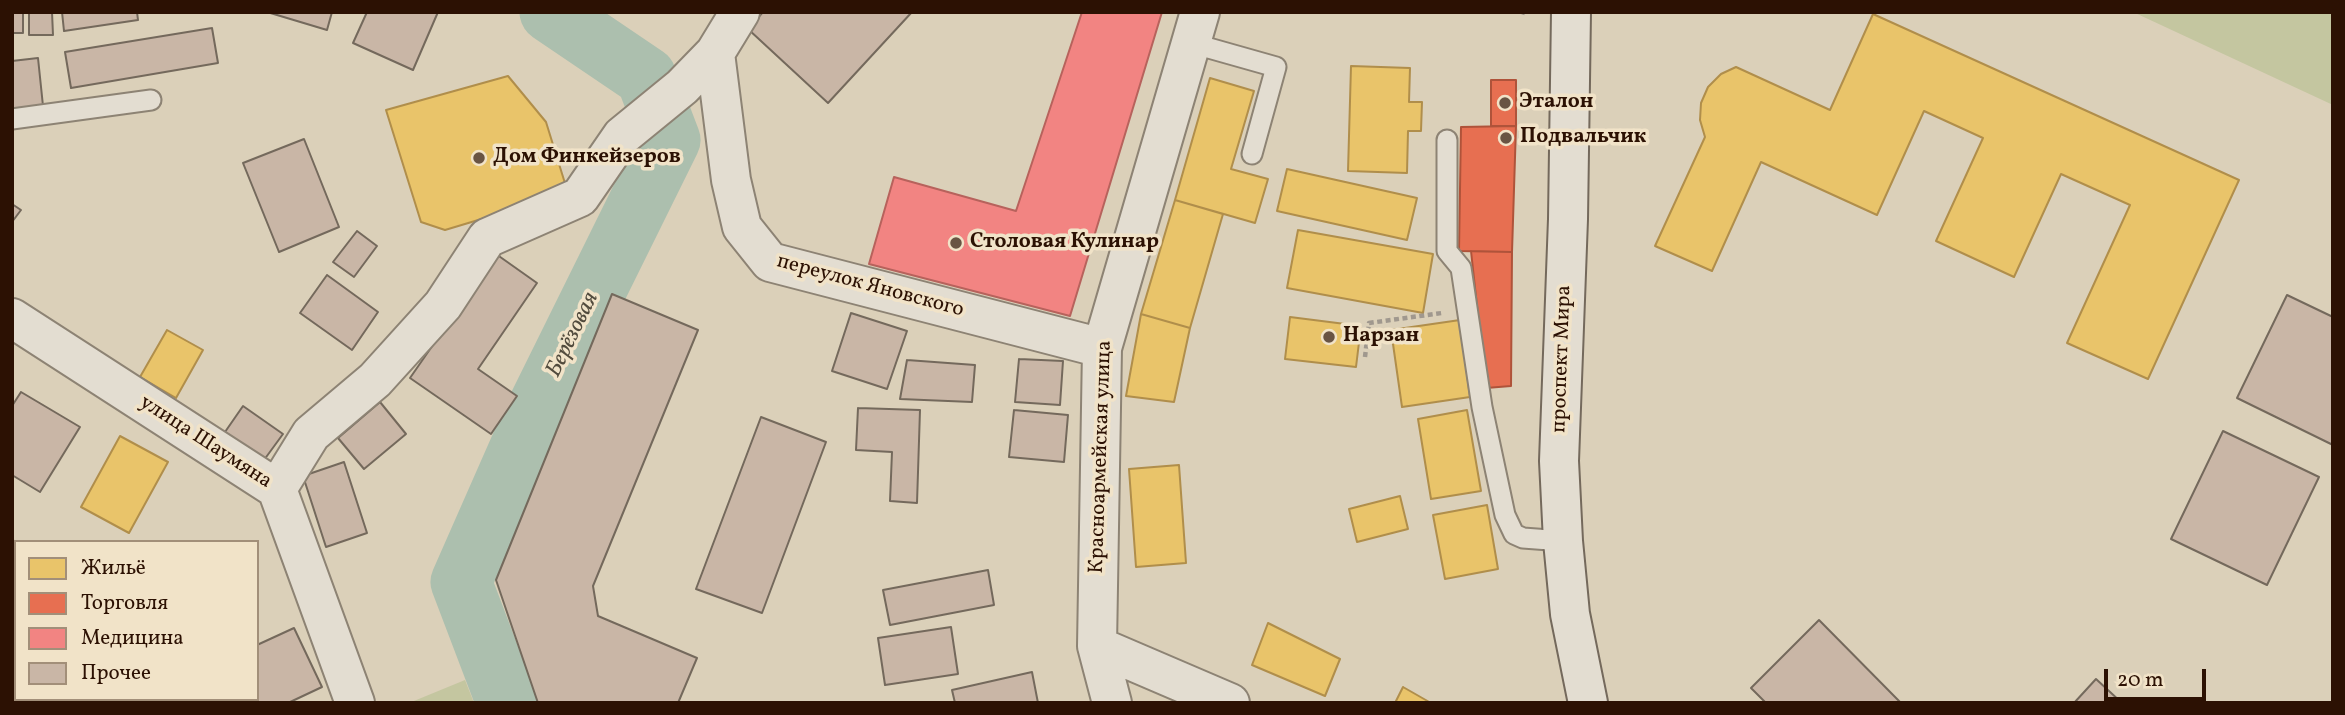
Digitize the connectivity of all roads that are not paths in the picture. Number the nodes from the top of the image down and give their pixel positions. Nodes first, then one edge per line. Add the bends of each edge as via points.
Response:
1 (740, 12) edge
2 (1571, 12) edge
3 (1196, 27) edge
4 (715, 53) junction
5 (151, 100) dead end
6 (12, 119) edge
7 (1447, 140) dead end
8 (1252, 154) dead end
9 (12, 318) edge
10 (1102, 348) junction
11 (277, 489) junction
12 (1563, 541) junction
13 (1097, 646) junction
14 (1585, 700) edge
15 (355, 703) edge
16 (1112, 703) edge
17 (1230, 703) edge

1 - 4 street
2 - 12 street, проспект Мира via 1559,461
3 - 8 lane via 1276,67
3 - 10 street, Красноармейская улица
4 - 10 street, переулок Яновского via 731,180 742,227 771,262
4 - 11 street via 622,136 580,197 487,238 435,314 375,380 311,433
5 - 6 lane
7 - 12 lane via 1447,251 1461,268 1482,407 1505,515 1514,534
9 - 11 street, улица Шаумяна
10 - 13 street, Красноармейская улица
11 - 15 street, улица Шаумяна
12 - 14 street, проспект Мира
13 - 16 street, Красноармейская улица
13 - 17 street

